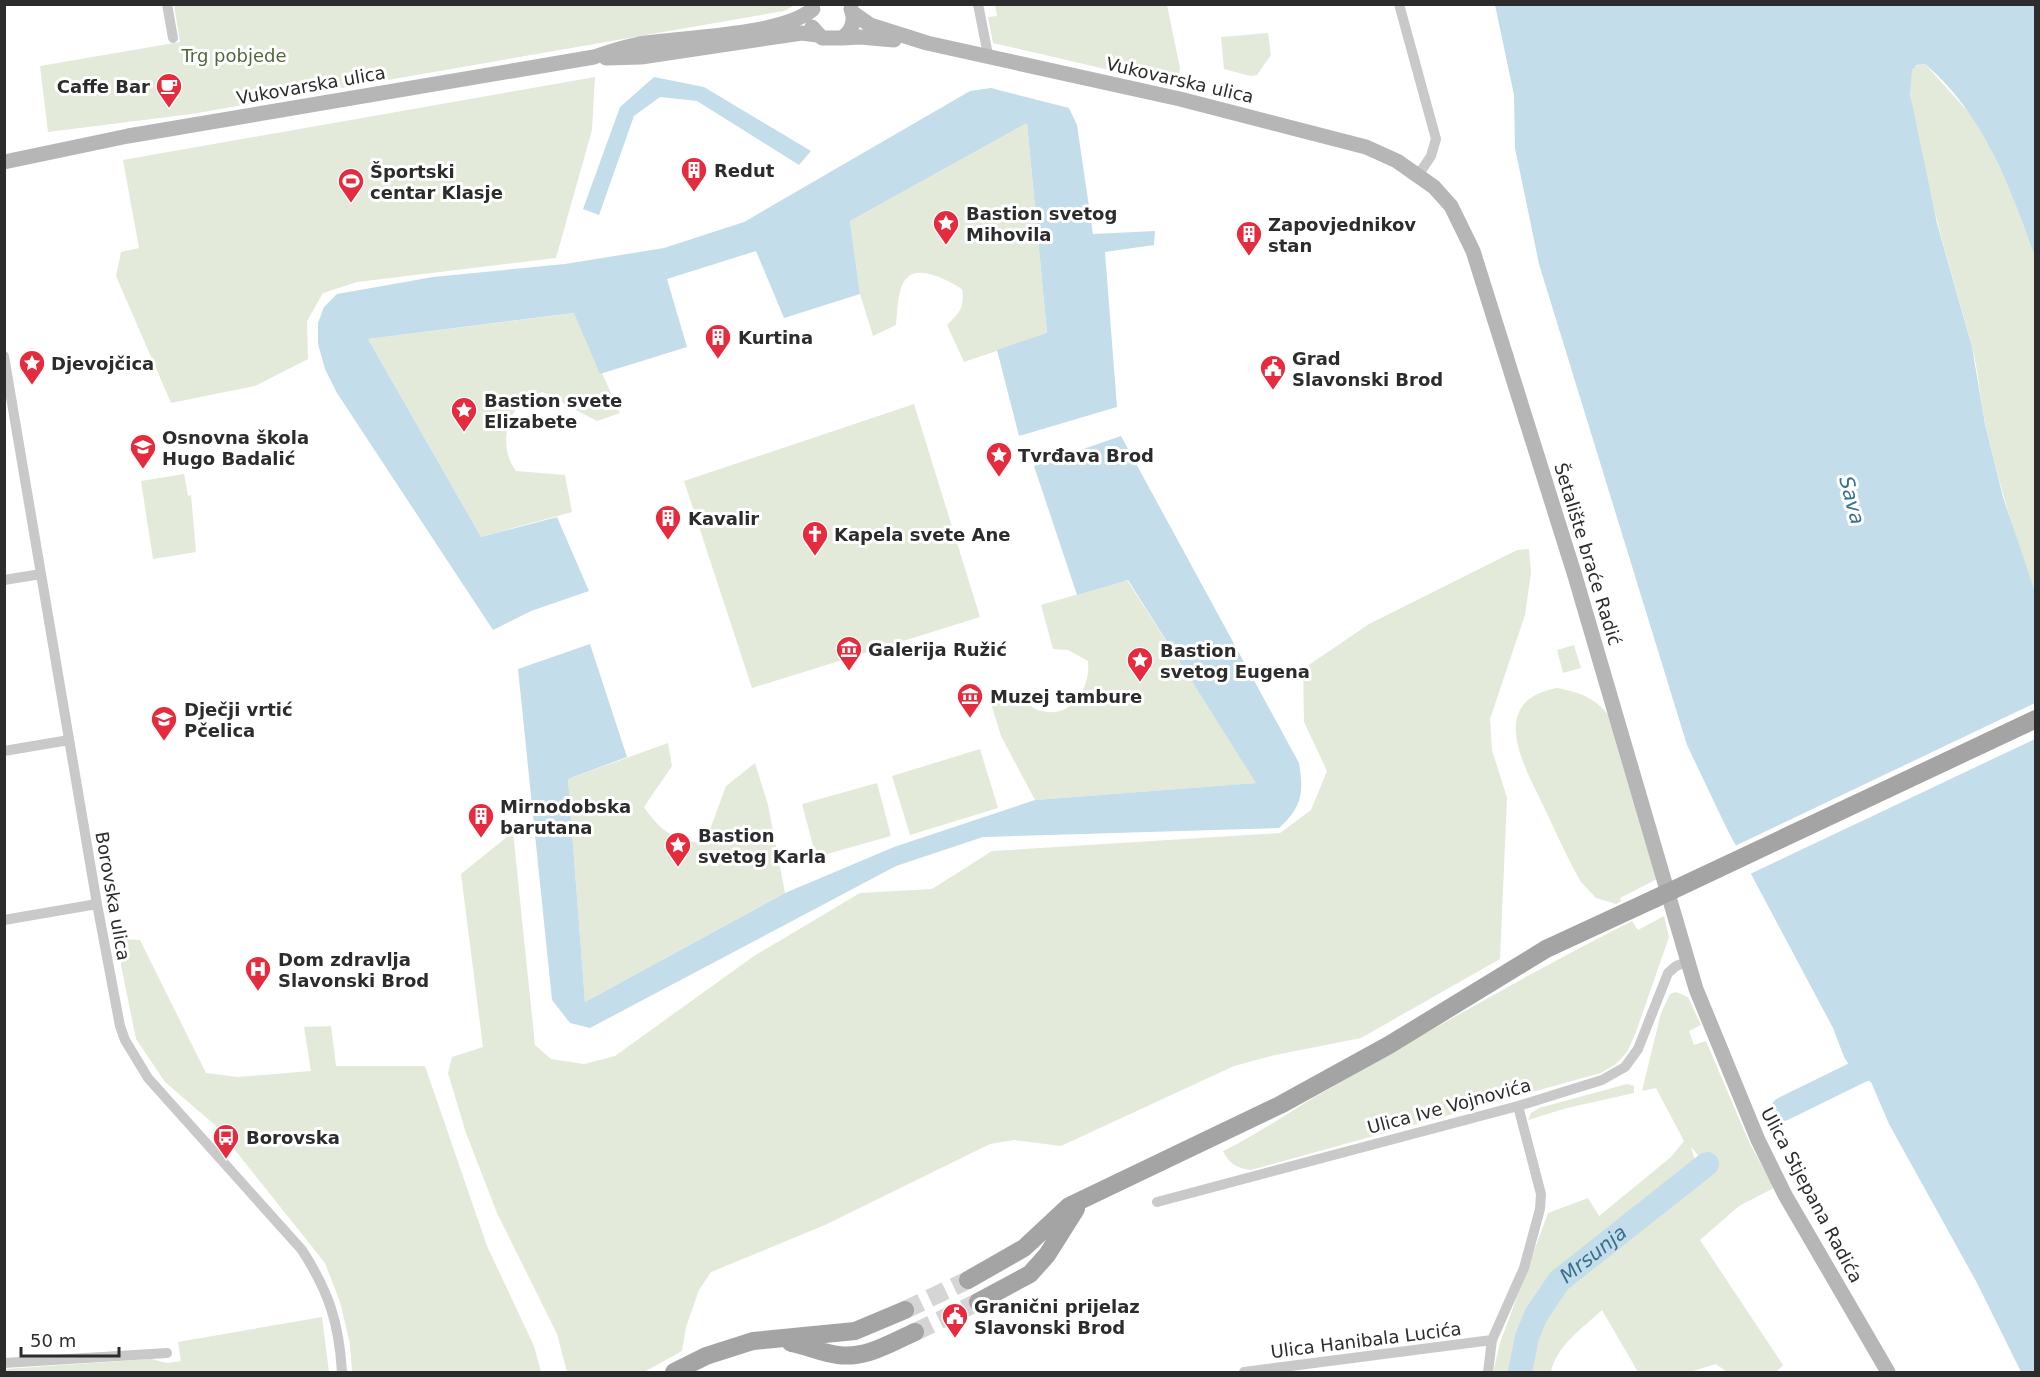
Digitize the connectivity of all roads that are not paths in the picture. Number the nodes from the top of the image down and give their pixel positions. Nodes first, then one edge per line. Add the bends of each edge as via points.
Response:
1 (167, 4) edge
2 (978, 4) edge
3 (1400, 4) edge
4 (814, 7) edge
5 (850, 9) edge
6 (817, 35) junction
7 (173, 38) dead end
8 (842, 38) junction
9 (927, 43) junction
10 (988, 55) junction
11 (594, 57) junction
12 (34, 154) junction
13 (4, 155) edge
14 (4, 162) edge
15 (1419, 174) junction
16 (4, 356) edge
17 (9, 408) edge
18 (41, 574) junction
19 (4, 580) edge
20 (2036, 718) edge
21 (69, 740) junction
22 (4, 752) edge
23 (97, 904) junction
24 (4, 920) edge
25 (1687, 962) junction
26 (1518, 1106) junction
27 (1091, 1196) junction
28 (1157, 1202) dead end
29 (968, 1280) tunnel mouth
30 (978, 1302) tunnel mouth
31 (905, 1310) tunnel mouth
32 (915, 1332) tunnel mouth
33 (772, 1339) junction
34 (1492, 1340) junction
35 (167, 1353) dead end
36 (4, 1364) edge
37 (342, 1372) edge
38 (674, 1372) edge
39 (1248, 1372) edge
40 (1488, 1372) edge
41 (1888, 1372) edge

1 - 7 street
2 - 10 street
3 - 15 street via 1436,139
4 - 6 main road via 811,22
4 - 11 main road, Vukovarska ulica via 801,18 784,24 638,45
5 - 8 main road via 852,28
5 - 9 main road, Vukovarska ulica via 870,26
6 - 8 main road, Vukovarska ulica via 829,40
6 - 11 main road, Vukovarska ulica via 802,33 641,57
8 - 9 main road, Vukovarska ulica
9 - 10 main road, Vukovarska ulica
10 - 15 main road, Vukovarska ulica via 1328,136 1366,147
11 - 12 main road, Vukovarska ulica
12 - 13 main road, Vukovarska ulica
12 - 14 main road, Vukovarska ulica
15 - 25 main road, Šetalište braće Radić via 1451,206 1473,251 1578,586
16 - 17 street, Borovska ulica
17 - 18 street, Borovska ulica
18 - 19 street
18 - 21 street, Borovska ulica
20 - 27 main road, bridge via 1546,948 1389,1045 1280,1105
21 - 22 street
21 - 23 street, Borovska ulica
23 - 24 street
23 - 37 street, Borovska ulica via 125,1040 148,1078 302,1250 335,1317
25 - 26 street, Ulica Ive Vojnovića via 1668,973 1638,1049 1625,1067 1602,1080
25 - 41 main road, Ulica Stjepana Radića via 1758,1140
26 - 28 street, Ulica Ive Vojnovića
26 - 34 street via 1541,1194 1540,1209 1524,1268
27 - 29 main road via 1064,1209 1015,1255
27 - 30 main road via 1071,1214 1047,1255 1030,1274
31 - 33 main road via 855,1331
32 - 33 main road via 852,1356
33 - 38 main road via 706,1356
34 - 39 street, Ulica Hanibala Lucića
34 - 40 street
35 - 36 street

